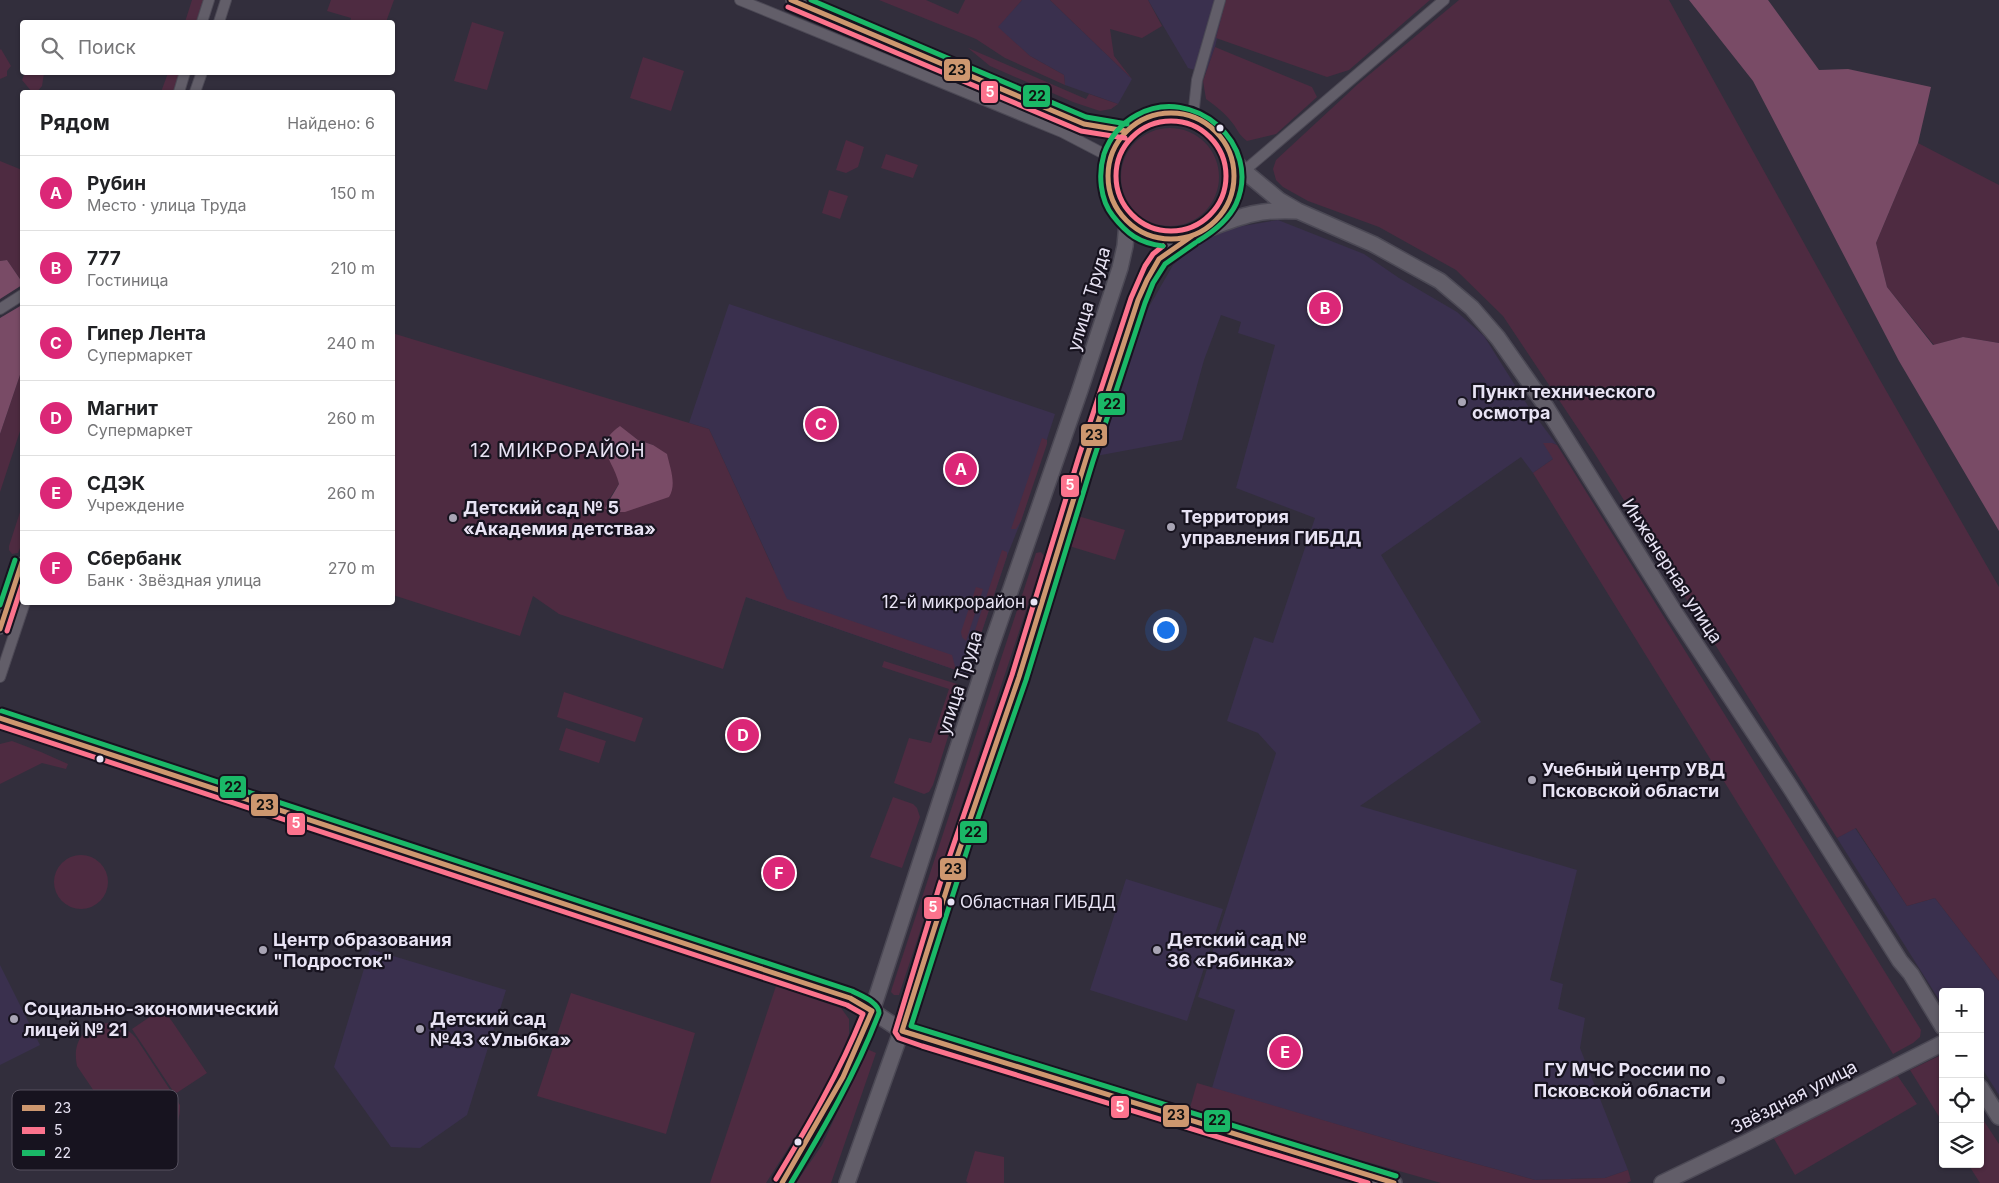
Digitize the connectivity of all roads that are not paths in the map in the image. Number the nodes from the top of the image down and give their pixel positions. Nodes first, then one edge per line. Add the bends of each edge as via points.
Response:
1 (209, 0) edge
2 (226, 0) edge
3 (740, 0) edge
4 (791, 0) edge
5 (1220, 0) edge
6 (1444, 0) edge
7 (203, 20) edge
8 (219, 20) edge
9 (184, 75) edge
10 (201, 75) edge
11 (179, 90) edge
12 (196, 90) edge
13 (1193, 117) junction
14 (1126, 132) junction
15 (1110, 157) junction
16 (1231, 158) junction
17 (1244, 171) junction
18 (1298, 211) junction
19 (1127, 223) junction
20 (1198, 233) junction
21 (20, 296) edge
22 (0, 309) edge
23 (20, 568) edge
24 (24, 605) edge
25 (0, 628) edge
26 (0, 676) edge
27 (0, 718) edge
28 (872, 1011) junction
29 (1939, 1020) edge
30 (902, 1031) junction
31 (1939, 1045) edge
32 (1984, 1093) edge
33 (1999, 1117) edge
34 (782, 1183) edge
35 (847, 1183) edge
36 (1394, 1183) edge
37 (1662, 1183) edge

1 - 7 street
2 - 8 street
3 - 15 street via 1068,134
4 - 14 street via 1084,124
5 - 13 street via 1197,80
6 - 17 street
9 - 11 street
10 - 12 street
13 - 14 main road, Инженерная улица via 1166,113 1152,116
13 - 16 main road, Инженерная улица via 1218,134
14 - 15 main road, Инженерная улица
15 - 19 main road, Инженерная улица via 1108,186 1114,206
16 - 17 main road, Инженерная улица
16 - 20 main road, Инженерная улица via 1234,179 1230,199 1219,217
17 - 18 main road, Инженерная улица
18 - 20 main road, Инженерная улица via 1245,214
18 - 29 main road, Инженерная улица via 1373,244 1440,281 1472,308 1498,338 1543,402 1670,605
19 - 20 main road, Инженерная улица via 1158,239 1175,240
19 - 28 main road, улица Труда via 1120,268
20 - 30 main road via 1159,258 1144,288 1097,423 1026,655 962,841
21 - 22 street
23 - 25 street
24 - 26 street
27 - 28 street via 850,998
28 - 30 main road
28 - 34 main road, улица Труда via 831,1099
30 - 35 main road
30 - 36 main road
31 - 37 main road, Звёздная улица
32 - 33 main road

